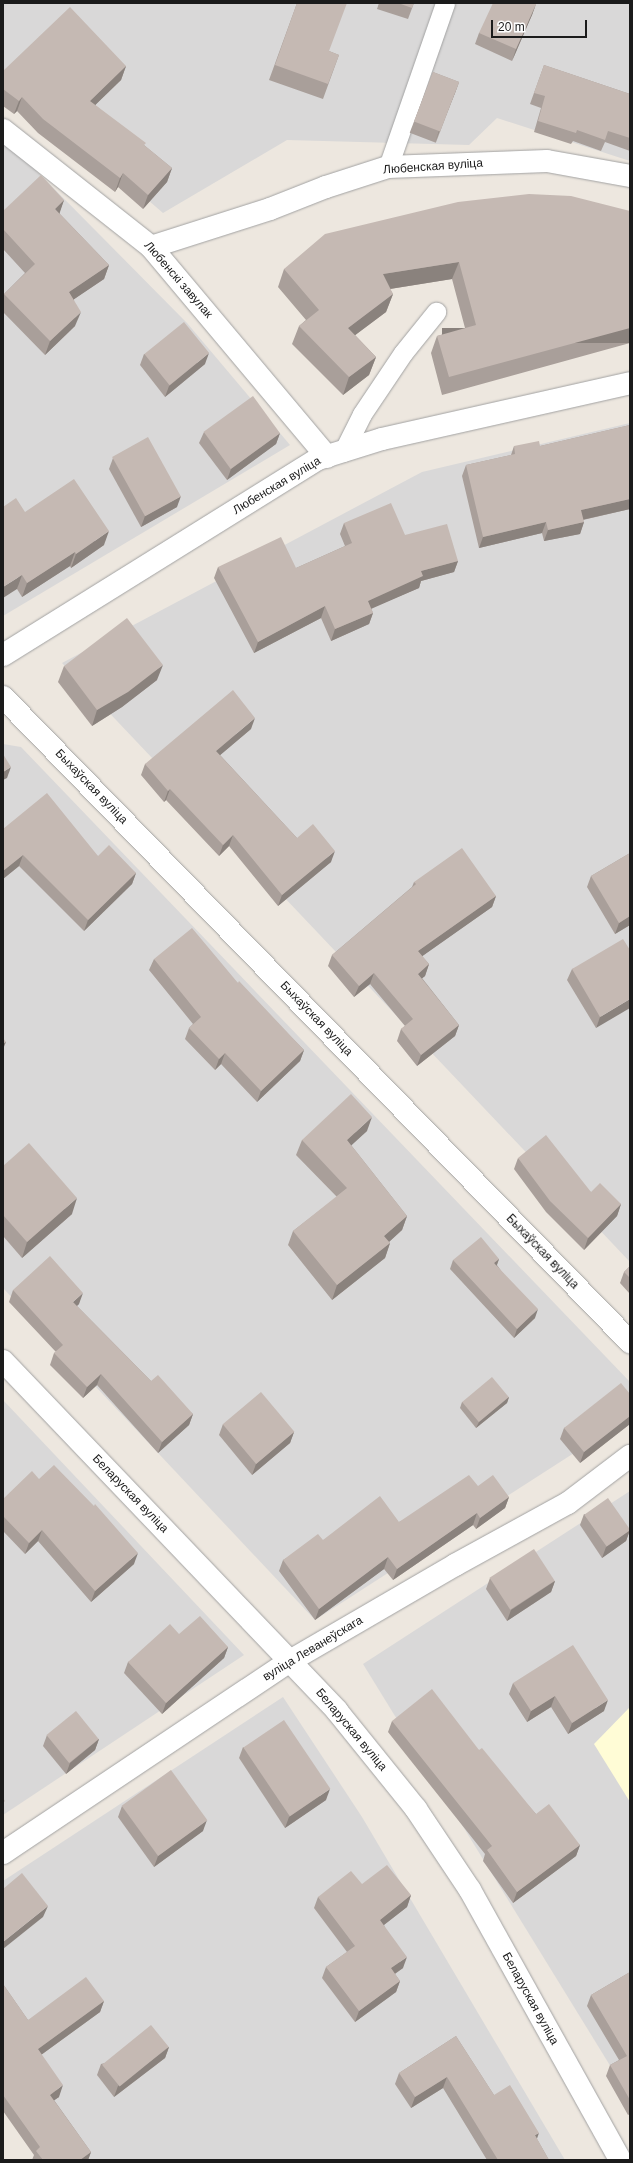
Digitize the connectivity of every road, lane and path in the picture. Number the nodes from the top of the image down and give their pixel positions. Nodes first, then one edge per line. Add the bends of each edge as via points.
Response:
1 (445, 3) edge
2 (3, 130) edge
3 (388, 167) junction
4 (630, 176) edge
5 (152, 247) junction
6 (436, 312) dead end
7 (630, 383) edge
8 (335, 455) junction
9 (3, 655) edge
10 (3, 697) edge
11 (630, 1342) edge
12 (3, 1360) edge
13 (630, 1456) edge
14 (290, 1661) junction
15 (3, 1854) edge
16 (620, 2160) edge

1 - 3 lane
2 - 5 street, Любенскі завулак
3 - 4 street, Любенская вуліца via 547,160
3 - 5 street, Любенская вуліца
5 - 8 street, Любенскі завулак
6 - 8 lane via 399,359
7 - 8 street, Любенская вуліца via 390,437
8 - 9 street, Любенская вуліца via 318,459
10 - 11 street, Быхаўская вуліца
12 - 14 street, Беларуская вуліца
13 - 14 street, вуліца Леванеўскага via 568,1503
14 - 15 street, вуліца Леванеўскага
14 - 16 street, Беларуская вуліца via 337,1711 416,1809 470,1890

